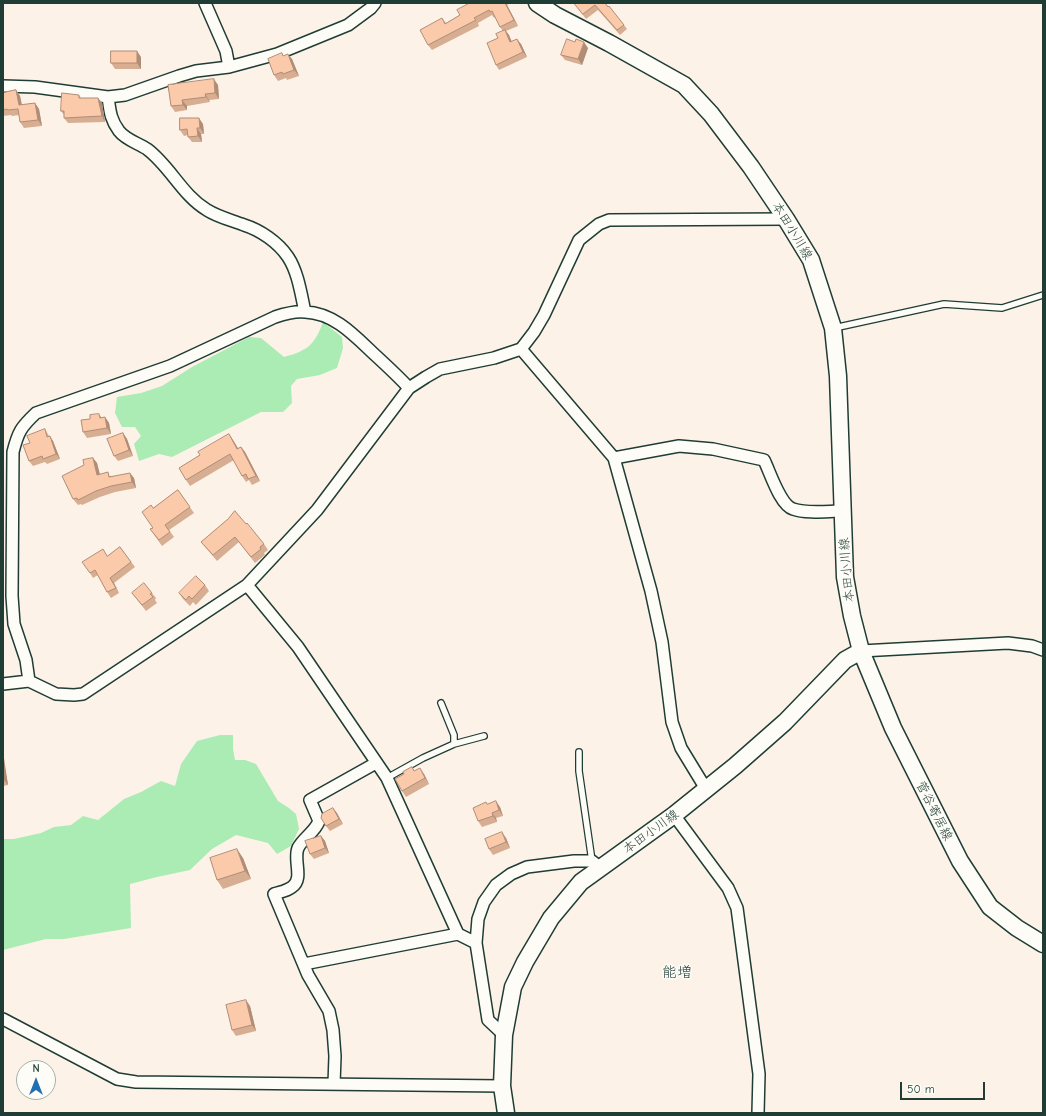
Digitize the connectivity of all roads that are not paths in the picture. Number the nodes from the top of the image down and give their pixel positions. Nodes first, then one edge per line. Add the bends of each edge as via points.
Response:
1 (205, 3) edge
2 (375, 3) edge
3 (537, 3) edge
4 (229, 67) junction
5 (3, 86) edge
6 (108, 97) junction
7 (786, 219) junction
8 (1043, 295) edge
9 (305, 312) junction
10 (833, 328) junction
11 (521, 349) junction
12 (409, 388) junction
13 (614, 458) junction
14 (842, 511) junction
15 (247, 585) junction
16 (1043, 650) edge
17 (861, 651) junction
18 (29, 681) junction
19 (3, 684) edge
20 (441, 703) dead end
21 (484, 736) dead end
22 (454, 744) junction
23 (579, 752) dead end
24 (376, 764) junction
25 (387, 778) junction
26 (706, 789) junction
27 (674, 815) junction
28 (597, 865) junction
29 (458, 934) junction
30 (476, 943) junction
31 (1043, 944) edge
32 (304, 964) junction
33 (3, 1019) edge
34 (504, 1035) junction
35 (334, 1084) junction
36 (502, 1086) junction
37 (506, 1113) edge
38 (758, 1113) edge

1 - 4 street via 226,52
2 - 4 street via 348,25 277,54
3 - 7 main road, 本田小川線 via 684,85 751,167
4 - 6 street via 196,71 125,95
5 - 6 street
6 - 9 street via 111,118 120,131 159,160 197,203 222,218 262,233 287,256 296,273
7 - 10 main road, 本田小川線 via 811,260
7 - 11 street via 609,220 598,224 579,240 544,315
8 - 10 lane via 1002,308 944,304
9 - 12 street via 335,320 351,331
9 - 18 street via 275,316 170,366 36,413 25,423 17,436 13,452 12,596 14,624 26,660
10 - 14 main road, 本田小川線 via 838,376
11 - 12 street via 494,358 440,369
11 - 13 street
12 - 15 street via 317,510
13 - 14 street via 679,446 713,449 764,460 783,501 792,509
13 - 26 street via 651,591 662,642 672,722 681,748
14 - 17 main road, 本田小川線 via 845,577
15 - 18 street via 83,694 56,694
15 - 24 street via 298,647
16 - 17 street via 1008,643
17 - 26 main road, 本田小川線 via 845,660 785,722
17 - 31 main road, 菅谷寄居線 via 893,728 970,878 990,907 1016,928
18 - 19 street
20 - 22 lane via 454,735
21 - 22 lane
22 - 25 lane
23 - 28 lane via 579,771
24 - 25 street
24 - 32 street via 310,800 319,821 296,855 296,883 292,888 274,894
25 - 29 street
26 - 27 main road, 本田小川線
27 - 28 main road, 本田小川線
27 - 38 street via 728,888 737,908 759,1074
28 - 30 street via 574,861 527,868 511,874 496,885 484,902 478,919
28 - 34 main road, 本田小川線 via 551,918 525,962 513,987
29 - 30 street
29 - 32 street
30 - 34 street via 488,1020
32 - 35 street via 329,1011 335,1056
33 - 35 street via 117,1079 136,1082
34 - 36 main road, 本田小川線
35 - 36 street
36 - 37 main road, 本田小川線

